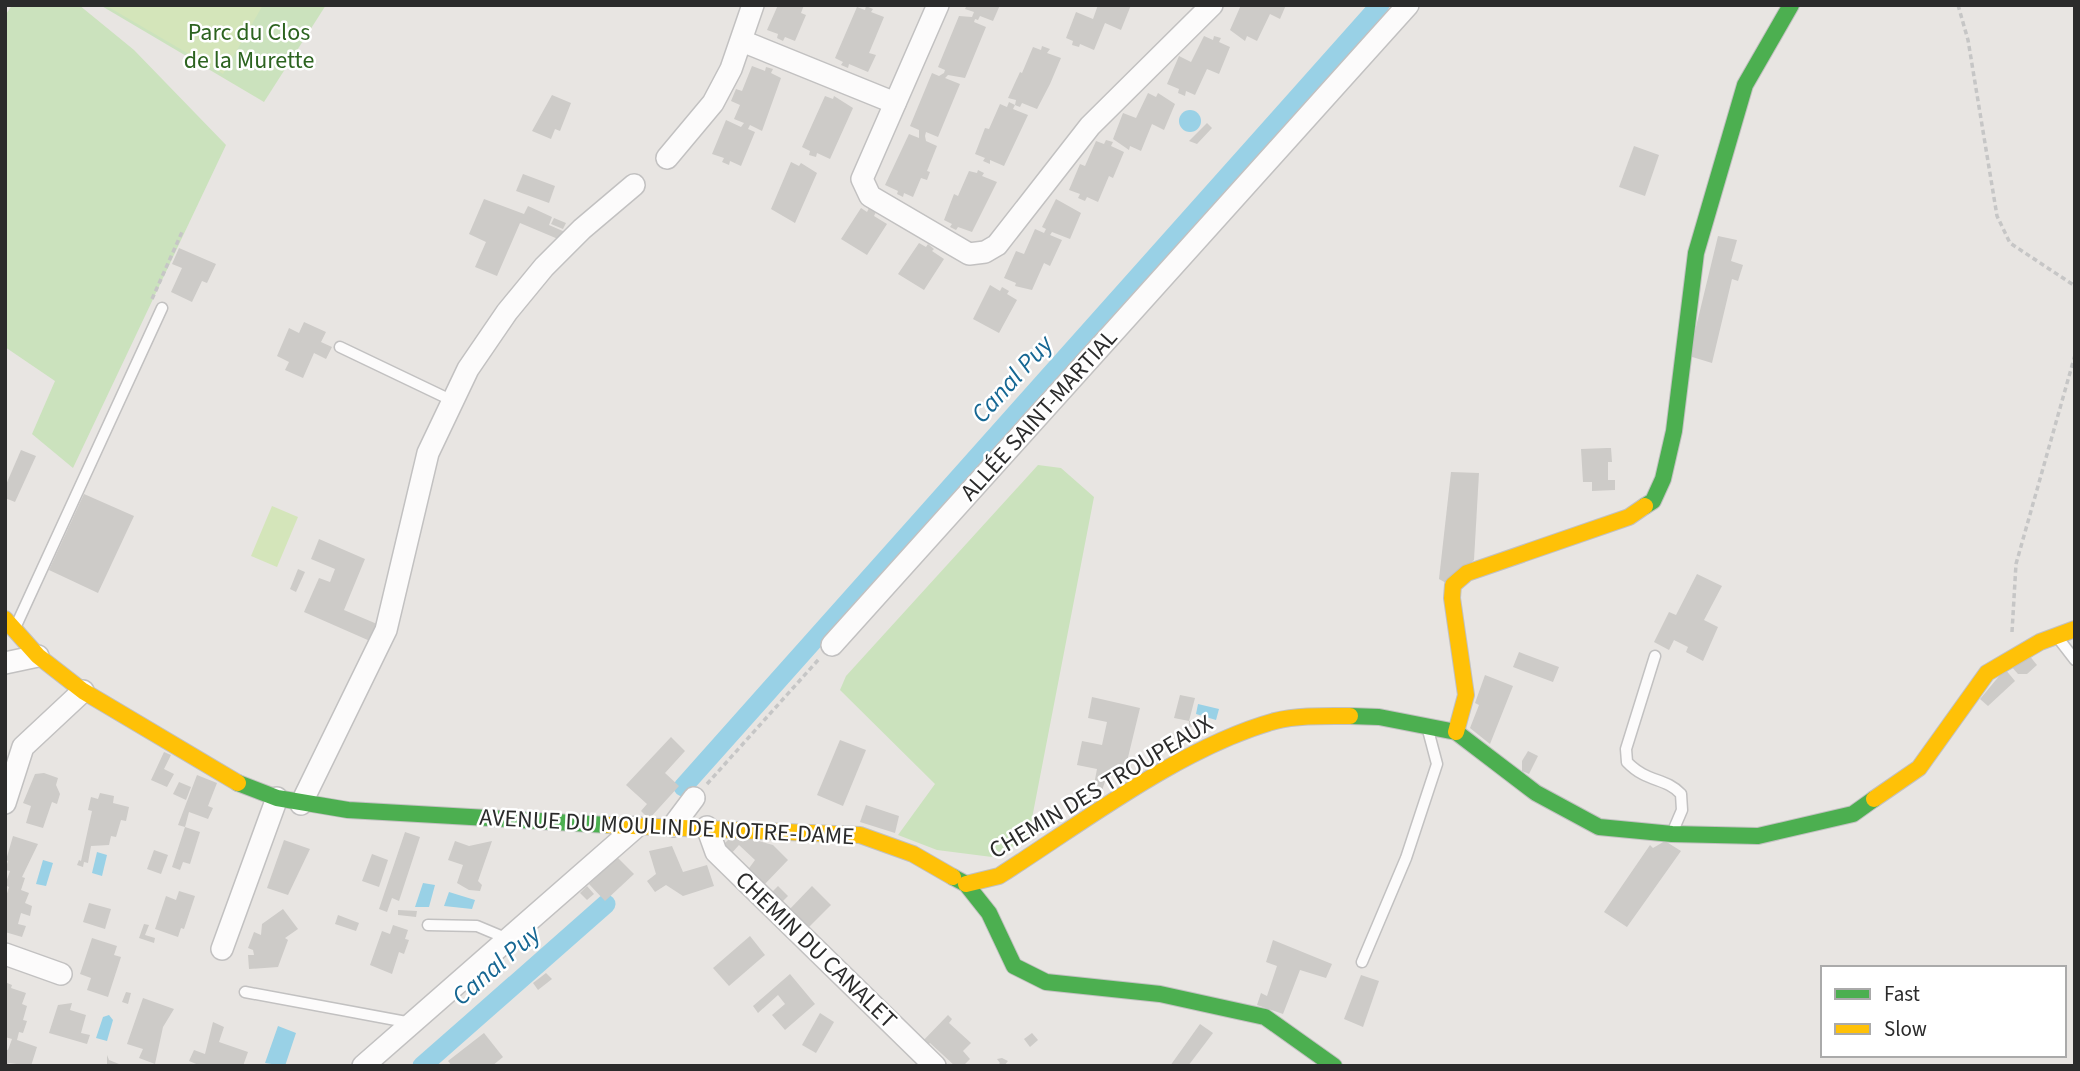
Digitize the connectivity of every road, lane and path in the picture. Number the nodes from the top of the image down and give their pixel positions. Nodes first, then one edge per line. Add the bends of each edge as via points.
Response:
1 (753, 5) edge
2 (938, 5) edge
3 (1212, 5) edge
4 (1408, 5) edge
5 (1791, 5) edge
6 (1958, 5) edge
7 (742, 41) junction
8 (895, 103) junction
9 (667, 158) dead end
10 (634, 185) dead end
11 (2075, 286) edge
12 (162, 308) dead end
13 (340, 347) dead end
14 (2075, 355) edge
15 (453, 401) junction
16 (10, 625) edge
17 (2075, 629) edge
18 (2056, 636) junction
19 (832, 645) joint
20 (2018, 655) junction
21 (38, 656) junction
22 (1655, 656) dead end
23 (2075, 660) edge
24 (5, 663) edge
25 (83, 691) junction
26 (1427, 727) junction
27 (1456, 732) junction
28 (276, 798) junction
29 (694, 798) joint
30 (5, 803) edge
31 (301, 804) junction
32 (673, 826) junction
33 (636, 827) junction
34 (708, 827) junction
35 (1672, 834) junction
36 (966, 884) junction
37 (428, 925) dead end
38 (508, 939) junction
39 (222, 949) dead end
40 (5, 954) edge
41 (1362, 962) dead end
42 (61, 974) dead end
43 (245, 992) dead end
44 (412, 1023) junction
45 (363, 1066) edge
46 (935, 1066) edge
47 (1334, 1066) edge

1 - 7 street
2 - 8 street
3 - 8 street via 1090,126 997,245 985,252 969,254 870,196 862,179
4 - 19 street, ALLÉE SAINT-MARTIAL
5 - 27 street via 1745,85 1696,253 1674,431 1653,501 1629,517 1467,573 1453,585 1465,695
6 - 11 path via 1997,216 2010,243
7 - 8 street
7 - 9 street via 713,103
10 - 15 street via 544,267 468,369
12 - 16 lane
13 - 15 lane
14 - 20 path via 2017,564 2011,631
15 - 31 street via 428,453 386,630
16 - 21 street, AVENUE DU MOULIN DE NOTRE-DAME
17 - 18 street, CHEMIN DES TROUPEAUX
18 - 20 street, CHEMIN DES TROUPEAUX
18 - 23 lane
19 - 29 path
20 - 35 street, CHEMIN DES TROUPEAUX via 1987,673 1919,768 1853,814 1758,836
21 - 24 street
21 - 25 street, AVENUE DU MOULIN DE NOTRE-DAME
22 - 35 lane via 1626,750 1627,762 1640,775 1673,786 1681,794 1682,810
25 - 28 street, AVENUE DU MOULIN DE NOTRE-DAME via 240,784
25 - 30 street via 23,747
26 - 27 street, CHEMIN DES TROUPEAUX
26 - 36 street, CHEMIN DES TROUPEAUX via 1379,717 1327,716 1278,720 1227,737 1180,761 999,876
26 - 41 lane via 1437,764 1406,858
27 - 35 street, CHEMIN DES TROUPEAUX via 1536,793 1599,827
28 - 31 street, AVENUE DU MOULIN DE NOTRE-DAME
28 - 39 street
29 - 32 street
31 - 33 street, AVENUE DU MOULIN DE NOTRE-DAME
32 - 33 street, AVENUE DU MOULIN DE NOTRE-DAME
32 - 34 street, AVENUE DU MOULIN DE NOTRE-DAME
33 - 38 street
34 - 36 street, AVENUE DU MOULIN DE NOTRE-DAME via 860,835 913,854
34 - 46 street, CHEMIN DU CANALET via 716,852
36 - 47 street, AVENUE DU MOULIN DE NOTRE-DAME via 989,914 1014,966 1046,982 1160,994 1265,1017
37 - 38 lane via 477,926
38 - 44 street
40 - 42 street
43 - 44 lane
44 - 45 street

